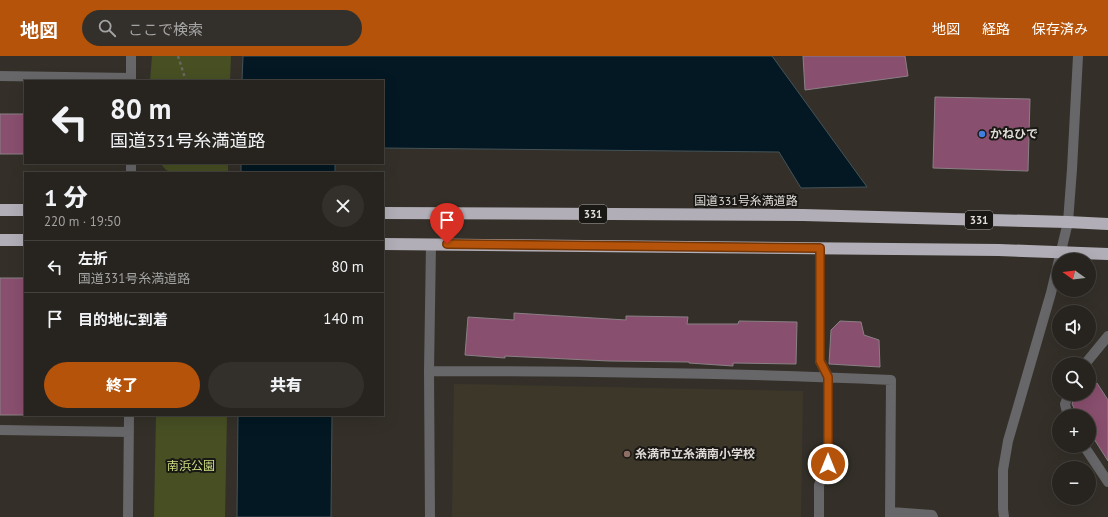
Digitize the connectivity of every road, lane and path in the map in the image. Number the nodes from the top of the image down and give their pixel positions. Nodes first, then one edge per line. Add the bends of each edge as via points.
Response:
1 (131, 56) edge
2 (178, 56) edge
3 (1078, 56) edge
4 (0, 76) edge
5 (131, 80) edge
6 (186, 80) edge
7 (0, 210) edge
8 (24, 210) edge
9 (384, 213) edge
10 (1068, 222) junction
11 (1108, 224) edge
12 (0, 240) edge
13 (24, 240) edge
14 (384, 244) edge
15 (431, 244) junction
16 (825, 249) junction
17 (1060, 252) junction
18 (1108, 254) edge
19 (1108, 336) edge
20 (1091, 357) edge
21 (429, 371) junction
22 (828, 377) junction
23 (129, 416) edge
24 (0, 430) edge
25 (129, 432) junction
26 (1089, 453) edge
27 (1108, 482) edge
28 (1004, 513) edge
29 (890, 515) edge
30 (128, 517) edge
31 (430, 517) edge
32 (819, 517) edge
33 (933, 517) edge

1 - 5 street
2 - 6 path
3 - 10 street
4 - 5 street
7 - 8 highway
9 - 10 highway, 国道331号糸満道路 / 331 via 802,215
10 - 11 highway, 国道331号糸満道路 / 331
10 - 17 street
12 - 13 highway
14 - 15 highway
15 - 16 highway
15 - 21 street
16 - 17 highway
16 - 22 street via 820,361
17 - 18 highway
17 - 28 street via 1051,293 1008,441 1003,470
19 - 20 street
21 - 22 street via 638,372
21 - 31 street
22 - 29 street via 891,380
22 - 32 street via 828,464 819,485
23 - 25 street
24 - 25 street
25 - 30 street
26 - 27 street
29 - 33 street via 932,514

